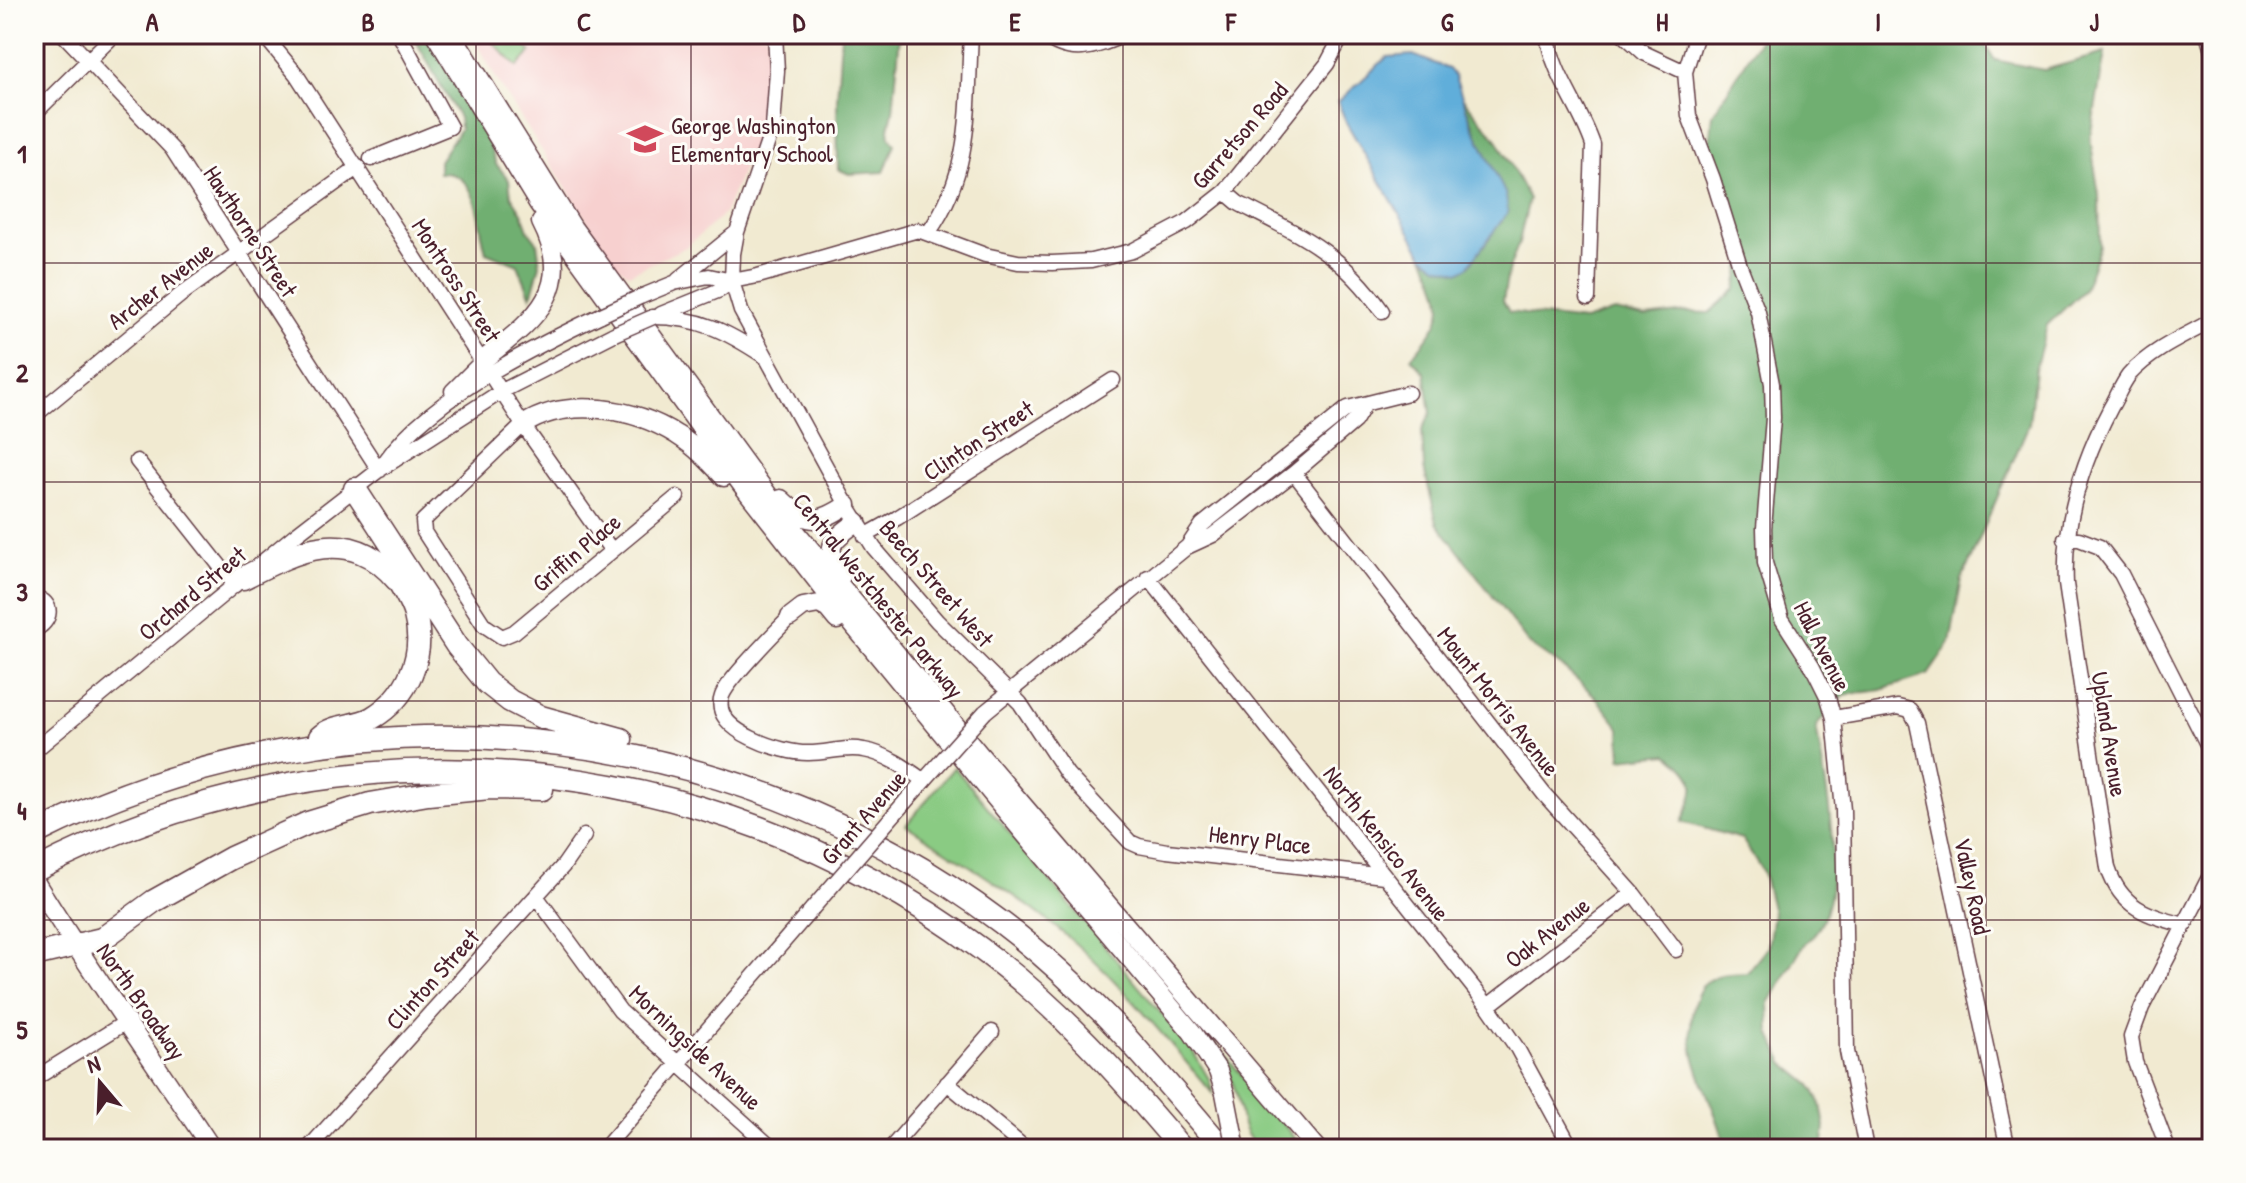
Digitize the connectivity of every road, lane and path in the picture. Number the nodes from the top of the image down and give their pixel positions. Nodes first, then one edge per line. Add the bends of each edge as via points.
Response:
1 (63, 34) edge
2 (115, 34) edge
3 (263, 34) edge
4 (399, 34) edge
5 (435, 34) edge
6 (452, 34) edge
7 (775, 34) edge
8 (971, 34) edge
9 (1042, 34) edge
10 (1127, 34) edge
11 (1343, 34) edge
12 (1547, 34) edge
13 (1623, 34) edge
14 (1697, 34) edge
15 (2207, 34) edge
16 (2212, 51) edge
17 (88, 60) junction
18 (1685, 72) junction
19 (34, 114) edge
20 (506, 152) junction
21 (364, 163) junction
22 (1225, 192) junction
23 (737, 232) junction
24 (929, 232) junction
25 (239, 250) junction
26 (732, 281) junction
27 (674, 283) junction
28 (1588, 298) dead end
29 (1382, 311) dead end
30 (653, 317) junction
31 (2212, 321) edge
32 (765, 356) junction
33 (487, 366) junction
34 (1113, 380) dead end
35 (502, 391) junction
36 (1408, 393) dead end
37 (1364, 406) junction
38 (34, 416) edge
39 (523, 425) junction
40 (137, 461) dead end
41 (379, 470) junction
42 (1294, 473) junction
43 (742, 485) junction
44 (764, 490) junction
45 (350, 493) junction
46 (677, 497) dead end
47 (847, 505) junction
48 (861, 529) junction
49 (782, 537) junction
50 (2065, 539) junction
51 (1187, 547) junction
52 (612, 551) junction
53 (1148, 577) junction
54 (239, 581) junction
55 (403, 588) junction
56 (34, 597) edge
57 (790, 617) junction
58 (34, 630) edge
59 (899, 670) junction
60 (1007, 691) junction
61 (1834, 718) junction
62 (311, 746) junction
63 (34, 751) edge
64 (2212, 754) edge
65 (643, 756) junction
66 (924, 781) junction
67 (698, 807) junction
68 (34, 834) edge
69 (584, 836) dead end
70 (1130, 842) joint
71 (34, 871) edge
72 (2212, 872) edge
73 (1384, 876) junction
74 (34, 880) edge
75 (1633, 893) junction
76 (536, 896) junction
77 (2184, 925) junction
78 (73, 944) junction
79 (1676, 950) dead end
80 (34, 955) edge
81 (1488, 1006) junction
82 (128, 1021) junction
83 (992, 1032) dead end
84 (679, 1065) junction
85 (34, 1079) edge
86 (947, 1083) junction
87 (1170, 1086) junction
88 (212, 1149) edge
89 (308, 1149) edge
90 (604, 1149) edge
91 (773, 1149) edge
92 (890, 1149) edge
93 (1026, 1149) edge
94 (1182, 1149) edge
95 (1223, 1149) edge
96 (1237, 1149) edge
97 (1317, 1149) edge
98 (1572, 1149) edge
99 (1866, 1149) edge
100 (2008, 1149) edge
101 (2168, 1149) edge

1 - 17 street, Hawthorne Street
2 - 17 street
3 - 21 street, Montross Street
4 - 21 street, Archer Avenue via 450,127
5 - 20 main road, Central Westchester Parkway
6 - 44 main road, Central Westchester Parkway via 573,228
7 - 23 street via 773,127
8 - 24 street via 970,110 962,160 953,192
9 - 10 street via 1056,45 1074,49 1096,47
11 - 22 street, Garretson Road via 1327,64
12 - 28 street via 1555,67 1593,145
13 - 18 street via 1644,53
14 - 18 street, Hall Avenue
15 - 16 street
17 - 19 street
17 - 25 street, Hawthorne Street via 172,149
18 - 61 street, Hall Avenue via 1689,116 1765,340 1773,418 1765,563 1782,619 1812,666
20 - 33 main road via 549,240 554,268 542,308
20 - 43 main road, Central Westchester Parkway via 577,260
21 - 25 street, Archer Avenue
21 - 33 street, Montross Street
22 - 24 street, Garretson Road via 1156,240 1091,261 1018,262
22 - 29 street via 1333,255
23 - 26 street
23 - 27 street
24 - 26 street, Garretson Road via 907,231
25 - 38 street, Archer Avenue
25 - 41 street, Hawthorne Street
26 - 27 street via 709,276
26 - 30 street, Orchard Street
26 - 32 street, Beech Street West
27 - 33 street, bridge
30 - 32 street via 702,323
30 - 35 street, Orchard Street, bridge
31 - 50 street, Upland Avenue via 2128,376 2091,444
32 - 47 street, Beech Street West
33 - 35 street, Montross Street
33 - 41 street, Orchard Street via 389,454
34 - 48 street, Clinton Street via 897,518
35 - 39 street, Montross Street
35 - 41 street, Orchard Street
36 - 37 street, Grant Avenue
37 - 42 street, Grant Avenue via 1355,421
37 - 51 street, Grant Avenue via 1348,408 1202,525
39 - 43 main road via 552,412 621,412 679,436 725,478
39 - 52 street, Montross Street
39 - 52 street, Griffin Place via 423,521 424,532 484,625 502,637 514,632
40 - 54 street
41 - 45 street, Orchard Street
42 - 51 street, Grant Avenue via 1213,535
42 - 75 street, Mount Morris Avenue via 1544,794
43 - 49 main road, Central Westchester Parkway
44 - 47 main road via 795,513 816,520
44 - 59 main road, Central Westchester Parkway
45 - 54 street, Orchard Street
45 - 55 highway
45 - 65 highway via 487,683 541,717 625,740
46 - 52 street, Griffin Place
47 - 48 street, Beech Street West
48 - 59 main road via 836,538 832,559 878,622
48 - 60 street, Beech Street West via 902,584
49 - 57 main road via 804,585
49 - 59 main road, Central Westchester Parkway
50 - 64 street via 2100,547 2121,574
50 - 77 street, Upland Avenue via 2066,584 2108,868 2114,887 2127,902
51 - 53 street, Grant Avenue
53 - 60 street, Grant Avenue
53 - 73 street, North Kensico Avenue
54 - 55 highway via 304,549 334,546 372,558
54 - 63 street, Orchard Street
55 - 62 highway via 418,627 409,680 382,712 360,724 327,730
56 - 58 street via 45,601 49,617
57 - 59 main road via 809,605 823,606
57 - 66 street via 726,688 720,704 724,717 774,747 809,753 866,750
59 - 96 main road, Central Westchester Parkway, bridge via 1192,1032 1218,1071
59 - 97 main road, Central Westchester Parkway
60 - 66 street, Grant Avenue, bridge
60 - 70 street, Beech Street West via 1067,774
61 - 99 street, Hall Avenue via 1843,810 1847,1051
61 - 100 street, Valley Road via 1898,707 1910,710 1917,723
62 - 65 highway via 465,736
62 - 68 highway via 176,777
65 - 87 highway via 798,806 865,836 943,882 1065,975
66 - 84 street, Grant Avenue, bridge
67 - 71 highway via 544,775 453,769 363,773 207,802 120,832
67 - 78 highway via 513,788 370,804 265,841 154,901 102,939
67 - 94 highway via 828,856 945,923 999,962 1067,1023
69 - 76 street, Clinton Street
70 - 73 street, Henry Place via 1167,851
72 - 77 street
73 - 81 street, North Kensico Avenue
74 - 78 main road, North Broadway
75 - 79 street, Mount Morris Avenue
75 - 81 street, Oak Avenue
76 - 84 street, Morningside Avenue via 620,1011
76 - 89 street, Clinton Street
77 - 101 street via 2131,1037 2135,1062
78 - 80 highway
78 - 82 main road, North Broadway
81 - 98 street, North Kensico Avenue
82 - 85 street
82 - 88 main road, North Broadway
83 - 86 street
84 - 90 street, Grant Avenue
84 - 91 street, Morningside Avenue
86 - 92 street
86 - 93 street
87 - 95 highway
87 - 96 highway

